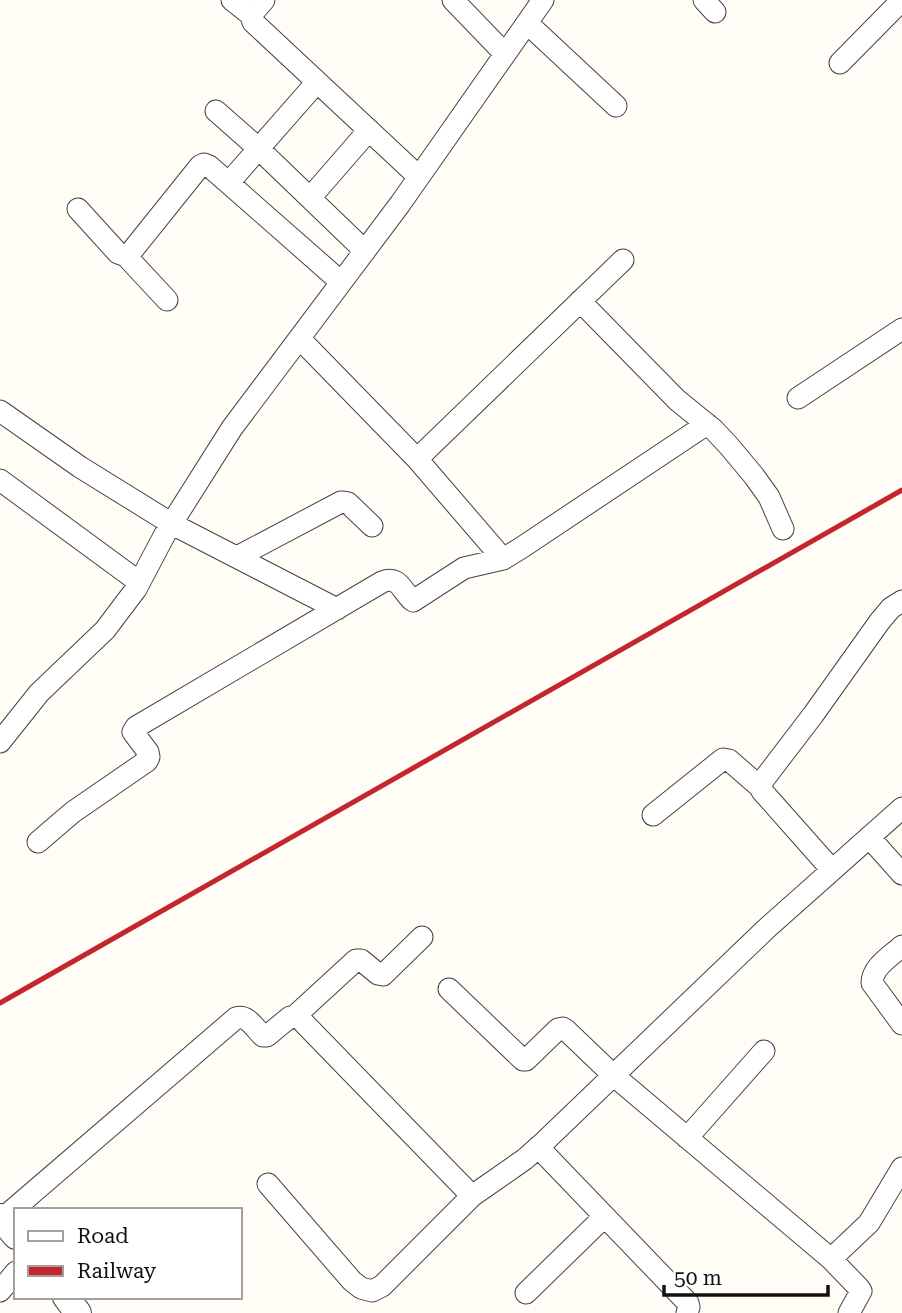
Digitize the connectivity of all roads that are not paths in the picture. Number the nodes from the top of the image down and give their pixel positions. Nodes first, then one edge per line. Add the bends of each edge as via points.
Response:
1 (232, 0) edge
2 (453, 0) edge
3 (543, 0) edge
4 (902, 0) edge
5 (258, 8) edge
6 (527, 23) junction
7 (505, 54) junction
8 (840, 63) dead end
9 (317, 82) junction
10 (616, 106) dead end
11 (216, 111) dead end
12 (369, 130) junction
13 (259, 149) junction
14 (419, 177) junction
15 (225, 180) junction
16 (310, 198) junction
17 (78, 209) dead end
18 (365, 251) junction
19 (126, 256) junction
20 (623, 260) dead end
21 (341, 282) junction
22 (167, 300) dead end
23 (580, 301) junction
24 (902, 329) edge
25 (300, 338) junction
26 (798, 398) dead end
27 (0, 411) edge
28 (707, 424) junction
29 (417, 458) junction
30 (0, 480) edge
31 (172, 524) junction
32 (372, 526) dead end
33 (783, 529) dead end
34 (237, 558) junction
35 (503, 558) junction
36 (139, 582) junction
37 (902, 601) edge
38 (337, 609) junction
39 (1, 739) edge
40 (760, 787) junction
41 (902, 808) edge
42 (653, 814) dead end
43 (869, 837) junction
44 (38, 842) dead end
45 (832, 870) junction
46 (902, 874) edge
47 (422, 937) dead end
48 (902, 946) edge
49 (449, 989) dead end
50 (295, 1016) junction
51 (902, 1024) edge
52 (764, 1051) dead end
53 (613, 1075) junction
54 (687, 1138) junction
55 (538, 1147) junction
56 (902, 1168) edge
57 (268, 1184) dead end
58 (472, 1196) junction
59 (24, 1208) edge
60 (604, 1217) junction
61 (831, 1259) junction
62 (14, 1274) edge
63 (0, 1291) edge
64 (526, 1293) dead end
65 (67, 1299) edge
66 (78, 1313) edge
67 (687, 1313) edge
68 (849, 1313) edge

1 - 5 street
2 - 7 street
3 - 6 street
4 - 8 street
5 - 9 street via 253,22
6 - 7 street
6 - 10 street
7 - 14 street
9 - 12 street
9 - 13 street
11 - 13 street
12 - 14 street
12 - 16 street
13 - 15 street via 232,180
13 - 16 street
14 - 18 street
15 - 19 street via 208,166 200,166
15 - 21 street
16 - 18 street
17 - 19 street
18 - 21 street
19 - 22 street
20 - 23 street
21 - 25 street
23 - 28 street via 669,393
23 - 29 street
24 - 26 street
25 - 29 street
25 - 31 street via 232,428
27 - 31 street
28 - 33 street via 754,476
28 - 35 street
29 - 35 street
30 - 36 street
31 - 34 street
31 - 36 street
32 - 34 street via 341,502
34 - 38 street
35 - 38 street via 464,568 413,601 391,579
36 - 39 street via 106,630 39,693
37 - 40 street via 880,621
38 - 44 street via 136,727 133,732 148,752 147,761
40 - 42 street via 723,759
40 - 45 street
41 - 43 street
43 - 45 street
43 - 46 street
45 - 53 street
47 - 50 street via 383,975 356,960
48 - 51 street via 874,972 872,983
49 - 53 street via 523,1060 563,1028
50 - 58 street
50 - 59 street via 267,1036 245,1018 236,1018
52 - 54 street
53 - 54 street
53 - 55 street
54 - 61 street
55 - 58 street
55 - 60 street
56 - 61 street via 869,1223
57 - 58 street via 352,1281 372,1292
60 - 64 street
60 - 67 street via 688,1303
61 - 68 street via 861,1292
62 - 63 street
65 - 66 street

